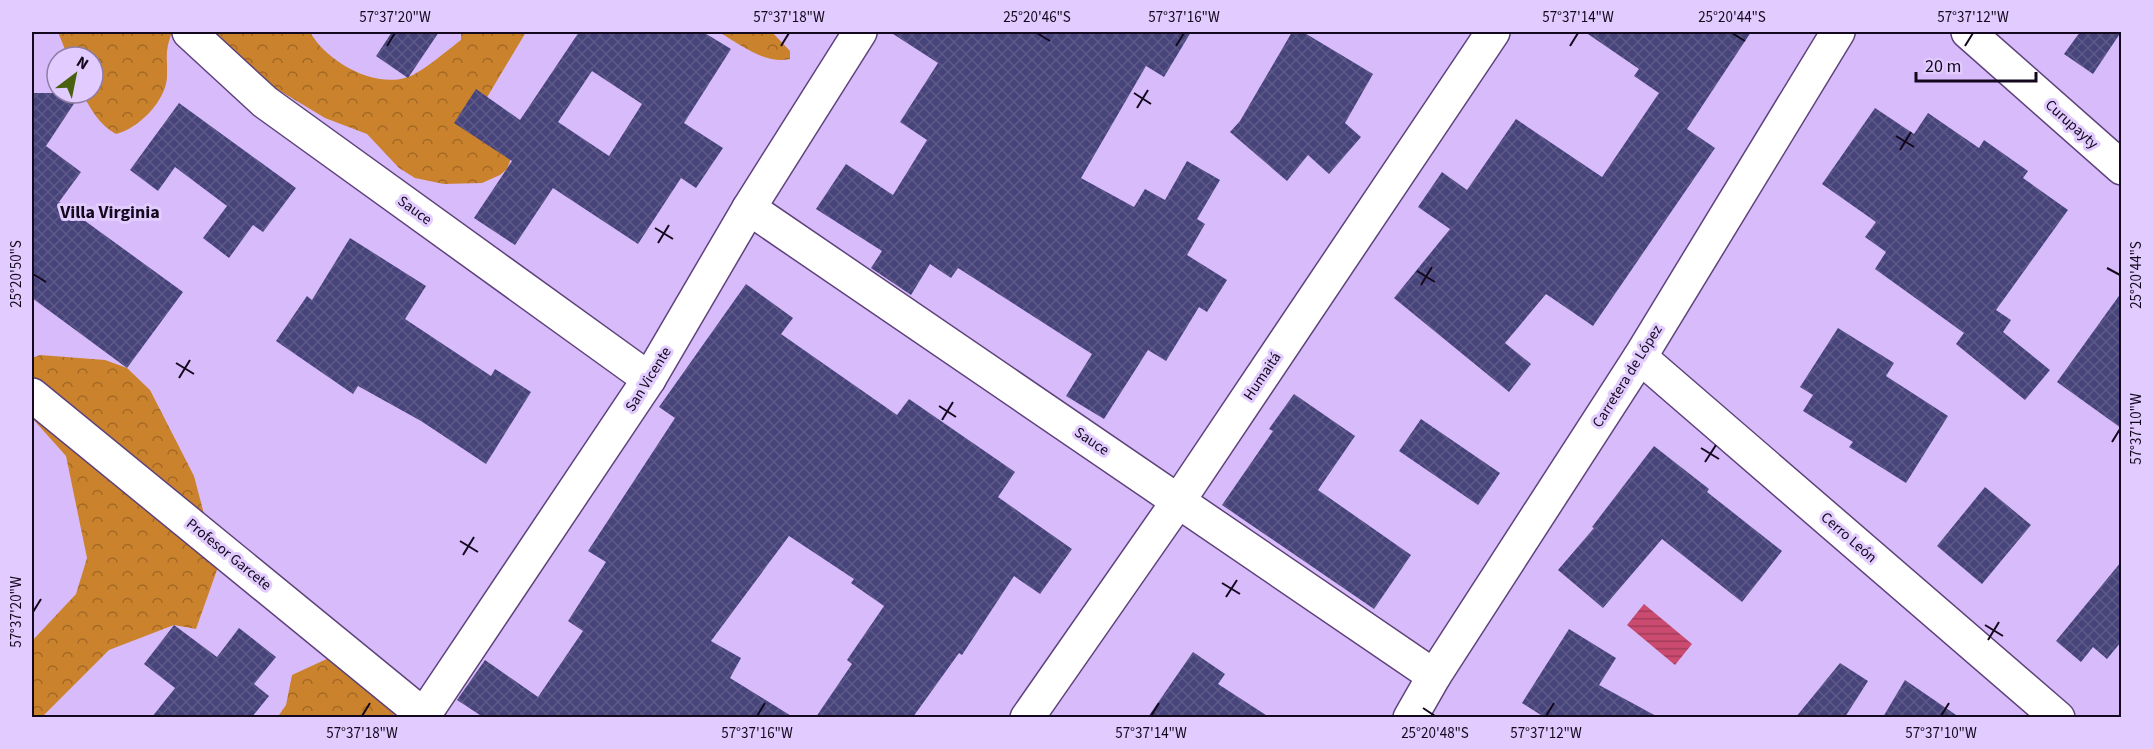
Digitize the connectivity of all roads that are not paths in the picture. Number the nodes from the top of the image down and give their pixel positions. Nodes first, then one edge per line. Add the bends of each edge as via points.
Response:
1 (189, 32) edge
2 (860, 32) edge
3 (1493, 32) edge
4 (1838, 32) edge
5 (1968, 32) edge
6 (2121, 168) edge
7 (749, 208) junction
8 (1640, 357) junction
9 (649, 379) junction
10 (32, 395) edge
11 (1179, 500) junction
12 (1434, 676) junction
13 (425, 716) edge
14 (1027, 717) edge
15 (1410, 717) edge
16 (2058, 717) edge

1 - 9 street, Sauce via 265,102
2 - 7 street, San Vicente
3 - 11 street, Humaitá
4 - 8 street, Carretera de López
5 - 6 street, Curupayty
7 - 9 street, San Vicente
7 - 11 street, Sauce
8 - 12 street, Carretera de López
8 - 16 street, Cerro León
9 - 13 street, San Vicente
10 - 13 street, Profesor Garcete
11 - 12 street, Sauce
11 - 14 street, Humaitá
12 - 15 street, Carretera de López

